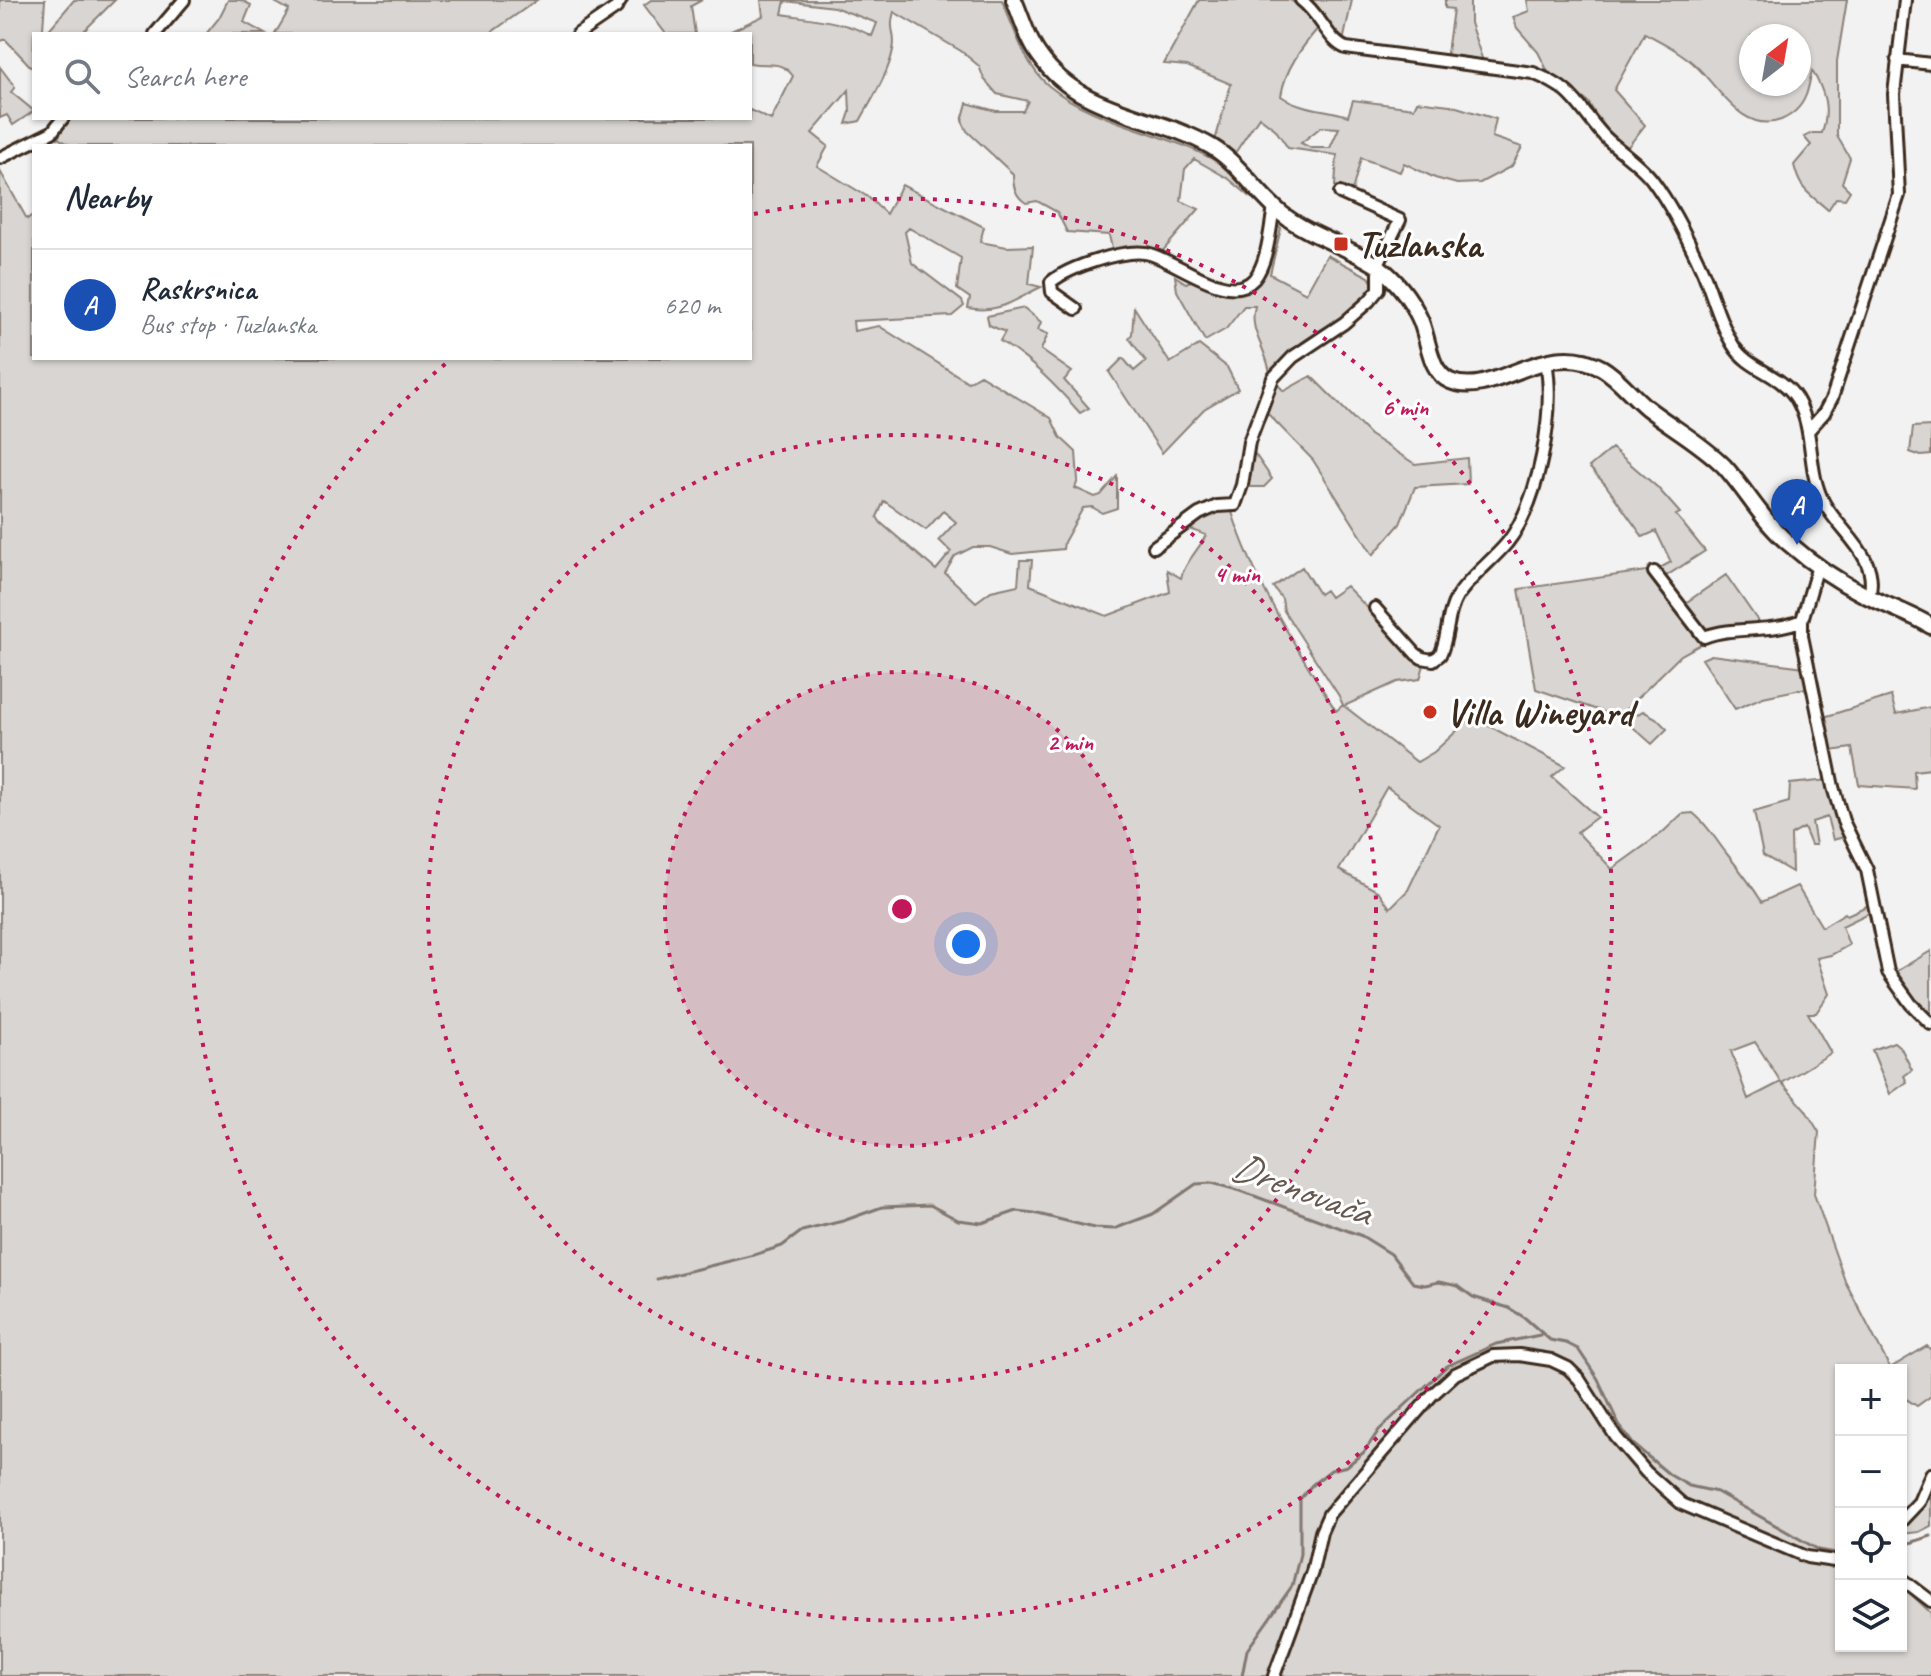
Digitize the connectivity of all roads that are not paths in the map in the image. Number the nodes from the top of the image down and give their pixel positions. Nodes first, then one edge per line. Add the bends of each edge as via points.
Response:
1 (184, 0) edge
2 (621, 0) edge
3 (1014, 0) edge
4 (1301, 0) edge
5 (1905, 0) edge
6 (157, 32) edge
7 (581, 32) edge
8 (1897, 60) junction
9 (1931, 64) edge
10 (61, 120) edge
11 (0, 158) edge
12 (1340, 193) dead end
13 (1274, 207) junction
14 (1378, 267) junction
15 (1076, 309) dead end
16 (1546, 361) junction
17 (1809, 430) junction
18 (1154, 547) dead end
19 (1818, 566) junction
20 (1654, 572) dead end
21 (1869, 597) junction
22 (1375, 608) dead end
23 (1802, 620) junction
24 (1931, 626) edge
25 (1931, 1024) edge
26 (1931, 1474) edge
27 (1907, 1515) edge
28 (1835, 1561) edge
29 (1904, 1580) edge
30 (1931, 1601) edge
31 (1274, 1676) edge

1 - 6 street
2 - 7 street
3 - 13 street via 1038,54 1069,87 1108,108 1212,147
4 - 17 street via 1314,9 1332,40 1346,48 1533,73 1574,97 1605,136 1652,180 1702,270 1733,344 1745,362 1790,390
5 - 8 street
8 - 9 street
8 - 17 street via 1894,145 1899,195 1832,398
10 - 11 street via 52,132
12 - 14 street via 1400,220
13 - 14 street
13 - 15 street via 1261,263 1248,284 1219,285 1161,257 1128,253 1062,273 1051,282 1052,292
14 - 16 street via 1412,304 1436,368 1447,380 1480,383
14 - 18 street via 1379,289 1369,301 1273,378 1249,442 1235,505 1199,514
16 - 19 street via 1574,359 1604,369 1647,408 1697,442 1725,468 1768,524
16 - 22 street via 1542,453 1532,499 1506,544 1456,599 1440,655 1422,658
17 - 21 street via 1823,503 1869,565
19 - 21 street
19 - 23 street
20 - 23 street via 1704,637
21 - 24 street
23 - 25 street via 1833,787 1867,870 1888,972
26 - 27 street
28 - 31 street via 1807,1557 1682,1504 1616,1437 1568,1368 1551,1360 1493,1356 1455,1374 1432,1395 1329,1514
29 - 30 street

